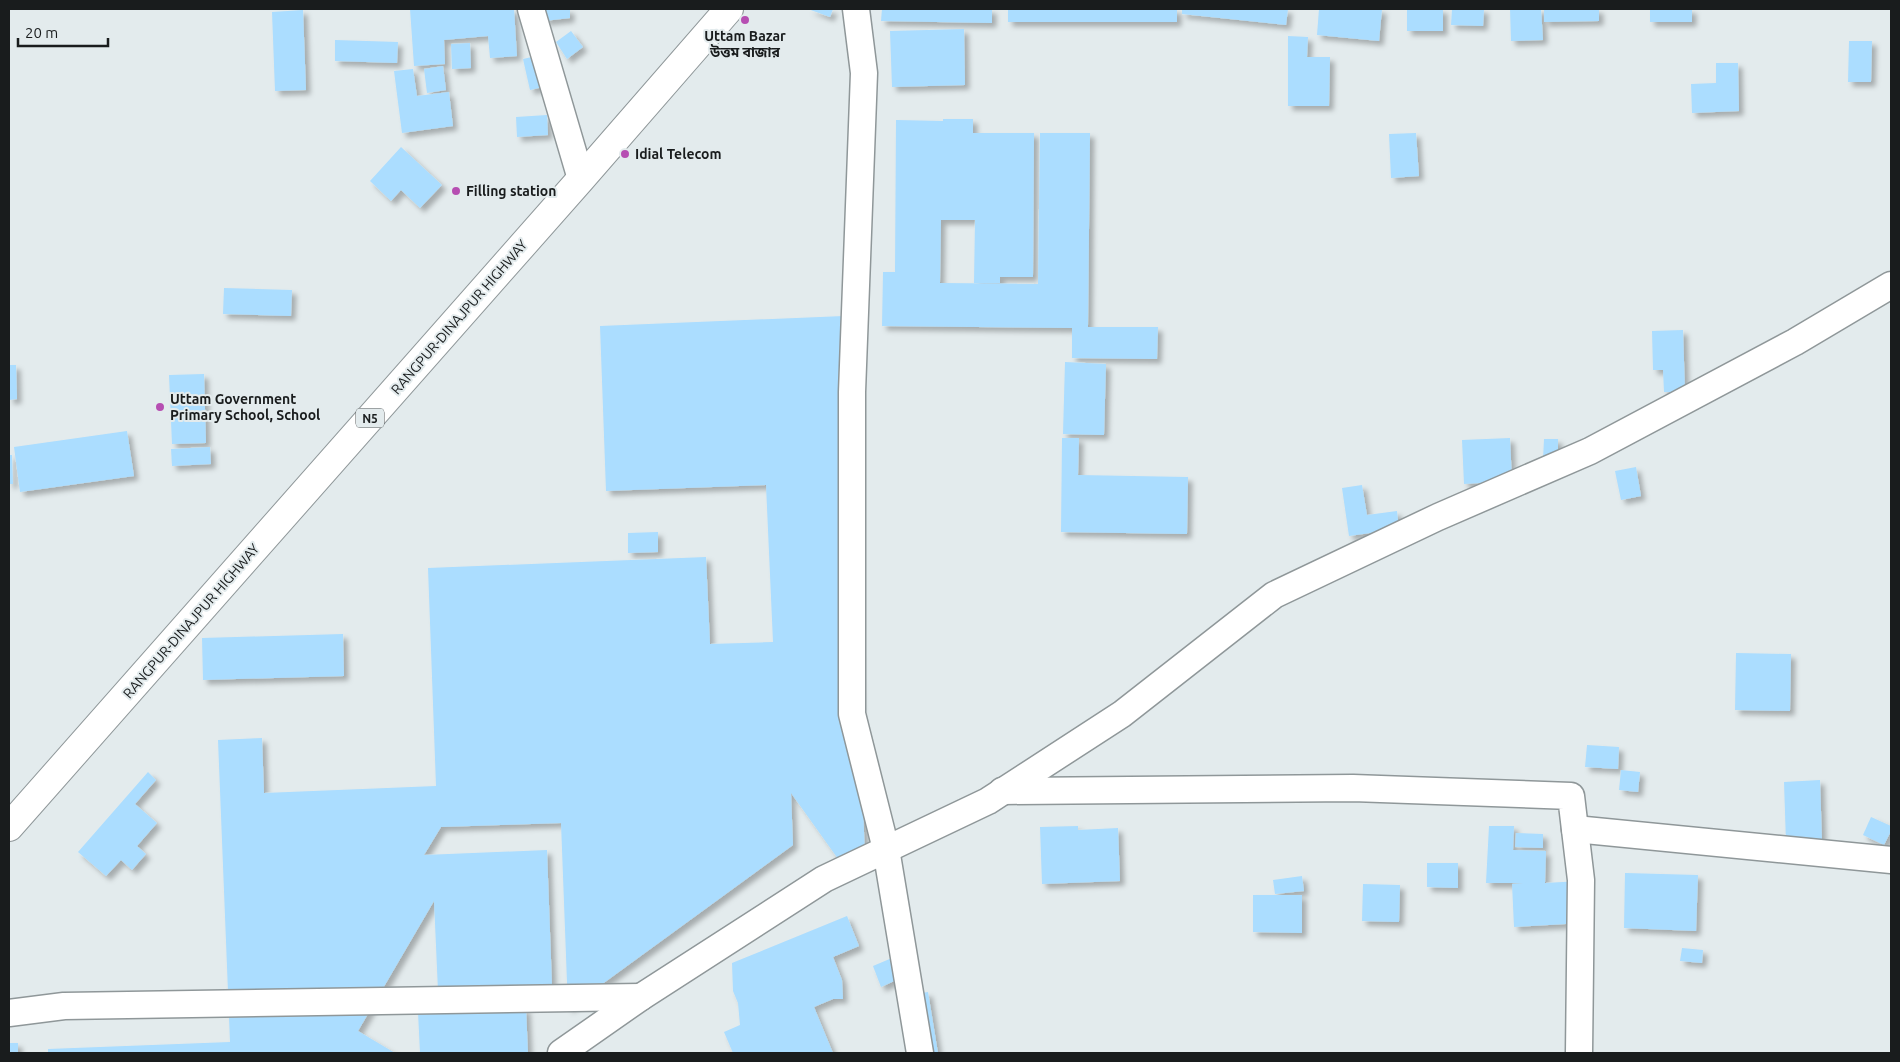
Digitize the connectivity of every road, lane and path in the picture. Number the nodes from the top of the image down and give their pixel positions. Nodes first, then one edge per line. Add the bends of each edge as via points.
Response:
1 (531, 9) edge
2 (729, 9) edge
3 (856, 9) edge
4 (582, 179) junction
5 (1891, 285) edge
6 (1002, 792) junction
7 (9, 827) edge
8 (1575, 829) junction
9 (886, 849) junction
10 (1891, 860) edge
11 (640, 997) junction
12 (9, 1014) edge
13 (561, 1053) edge
14 (920, 1053) edge
15 (1579, 1053) edge

1 - 4 street
2 - 4 highway, RANGPUR-DINAJPUR HIGHWAY / N5
3 - 9 street via 864,73 852,392 852,714
4 - 7 highway, RANGPUR-DINAJPUR HIGHWAY / N5
5 - 6 street via 1795,342 1590,451 1438,517 1274,595 1122,714
6 - 8 street via 1353,788 1571,796
6 - 9 street
8 - 10 street
8 - 15 street via 1581,880
9 - 11 street via 824,879
9 - 14 street
11 - 12 street via 64,1006
11 - 13 street

